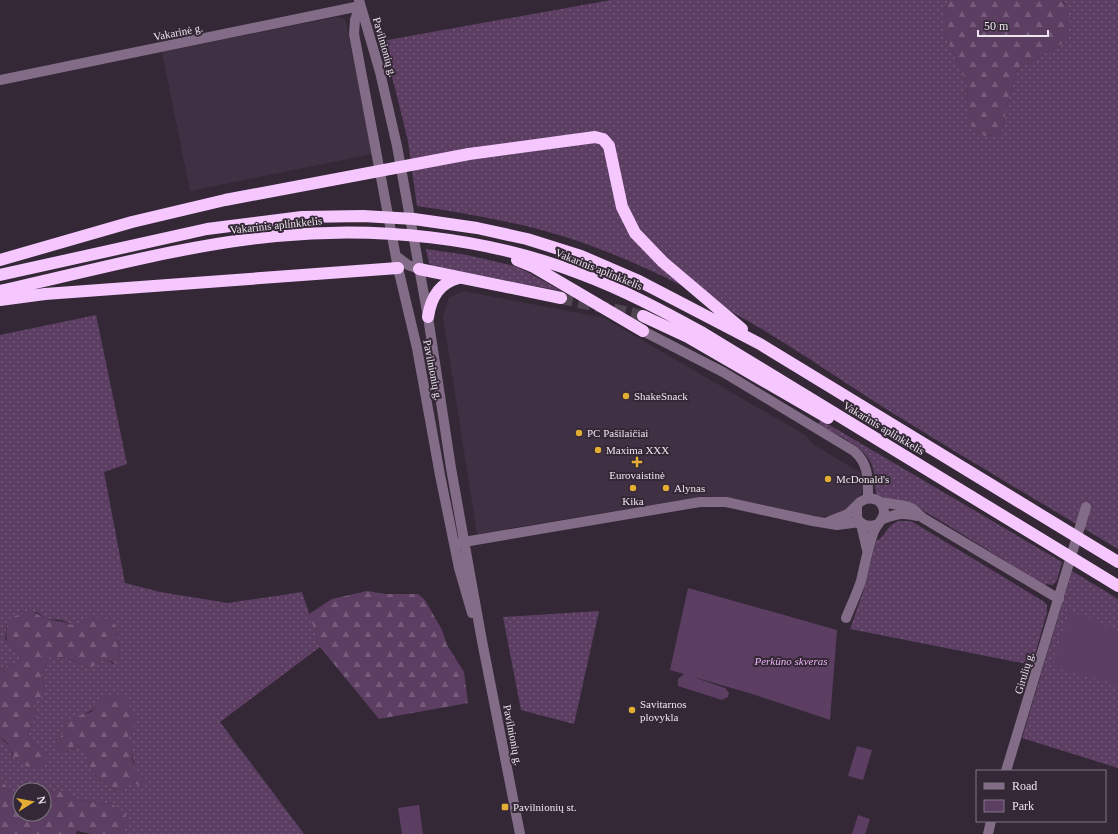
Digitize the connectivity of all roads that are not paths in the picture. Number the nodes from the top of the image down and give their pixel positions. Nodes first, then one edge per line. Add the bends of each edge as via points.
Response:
1 (360, 3) edge
2 (0, 80) edge
3 (400, 167) junction
4 (380, 172) junction
5 (522, 258) junction
6 (0, 260) edge
7 (397, 262) junction
8 (419, 269) junction
9 (0, 275) edge
10 (460, 278) junction
11 (0, 292) edge
12 (561, 298) tunnel mouth
13 (0, 300) edge
14 (643, 316) tunnel mouth
15 (428, 317) junction
16 (643, 331) joint
17 (760, 344) junction
18 (919, 464) junction
19 (868, 498) junction
20 (880, 502) junction
21 (857, 505) junction
22 (1086, 507) dead end
23 (923, 518) junction
24 (828, 522) junction
25 (879, 522) junction
26 (860, 523) junction
27 (464, 542) junction
28 (454, 544) junction
29 (867, 550) junction
30 (1118, 562) edge
31 (1118, 586) edge
32 (1059, 599) junction
33 (846, 618) dead end
34 (482, 641) junction
35 (1006, 770) edge
36 (991, 822) edge
37 (520, 834) edge
38 (988, 834) edge

1 - 2 street, Vakarinė g.
1 - 3 street, Pavilnionių g. via 380,72
1 - 4 street, Pavilnionių g. via 354,34
3 - 4 highway
3 - 8 street, Pavilnionių g.
3 - 17 highway via 537,144 583,138 602,139 609,146 622,207 635,233 663,262
4 - 6 highway via 182,210
4 - 7 street, Pavilnionių g.
5 - 11 highway, Vakarinis aplinkkelis via 486,247 435,238 376,233 308,233 247,239
5 - 16 highway
5 - 18 highway, Vakarinis aplinkkelis via 581,274 661,310
7 - 8 street
7 - 13 highway
7 - 28 street, Pavilnionių g. via 417,348
8 - 10 highway
8 - 15 street, Pavilnionių g.
9 - 17 highway, Vakarinis aplinkkelis via 162,238 245,224 332,216 394,217 476,228 581,256 673,297
10 - 12 highway
10 - 15 highway via 444,284 434,294
14 - 18 highway via 688,337 873,444
15 - 27 street, Pavilnionių g.
16 - 19 street via 723,372 854,451 864,461
17 - 30 highway, Vakarinis aplinkkelis
18 - 31 highway, Vakarinis aplinkkelis
19 - 20 street
19 - 21 street
20 - 23 street via 905,506
20 - 25 street via 884,511
21 - 24 street via 848,514
21 - 26 street via 856,514
22 - 32 street, Girulių g.
23 - 25 street via 904,513 894,514
23 - 32 street
24 - 26 street via 837,525
24 - 27 street via 717,501
25 - 26 street via 868,526
25 - 29 street
26 - 29 street
27 - 28 street
27 - 34 street, Pavilnionių g.
28 - 34 street, Pavilnionių g. via 463,585
29 - 33 street via 860,582
32 - 35 street, Girulių g.
34 - 37 street, Pavilnionių g.
36 - 38 street

